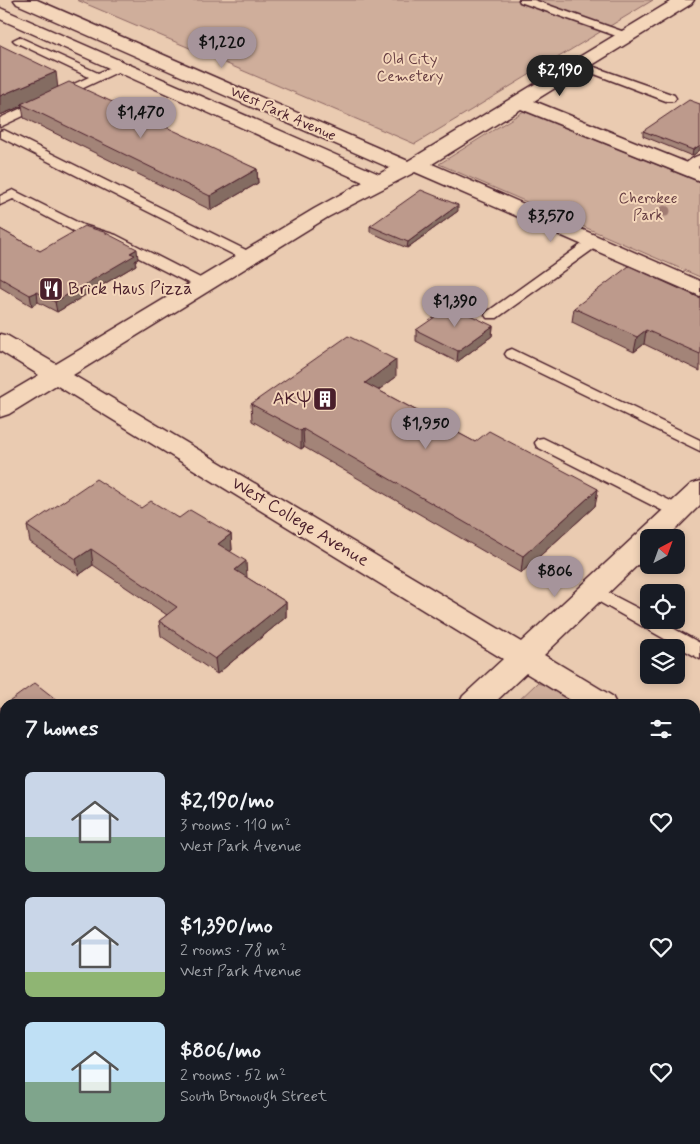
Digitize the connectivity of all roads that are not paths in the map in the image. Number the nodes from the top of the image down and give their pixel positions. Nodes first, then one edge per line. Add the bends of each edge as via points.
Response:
1 (23, 0) edge
2 (524, 0) edge
3 (685, 0) edge
4 (0, 13) edge
5 (41, 31) junction
6 (626, 36) junction
7 (19, 40) junction
8 (6, 46) edge
9 (580, 65) junction
10 (120, 67) junction
11 (98, 77) junction
12 (670, 98) dead end
13 (519, 102) junction
14 (263, 106) junction
15 (238, 119) junction
16 (2, 128) edge
17 (412, 167) junction
18 (695, 168) edge
19 (379, 182) junction
20 (0, 201) edge
21 (594, 242) junction
22 (249, 257) junction
23 (203, 285) junction
24 (700, 289) edge
25 (492, 315) dead end
26 (0, 341) edge
27 (512, 354) dead end
28 (56, 376) junction
29 (0, 409) edge
30 (543, 443) dead end
31 (700, 446) edge
32 (700, 490) edge
33 (677, 511) junction
34 (658, 529) edge
35 (640, 547) edge
36 (593, 591) junction
37 (698, 648) edge
38 (524, 657) junction
39 (479, 699) edge
40 (592, 699) edge

1 - 14 street, West Park Avenue
2 - 6 lane
3 - 6 street
4 - 5 street, West Park Avenue
5 - 7 lane
5 - 10 street, West Park Avenue
6 - 9 street
7 - 8 lane
7 - 11 lane
9 - 12 lane
9 - 13 street
10 - 11 lane
10 - 15 street, West Park Avenue
11 - 16 lane
13 - 17 street
13 - 18 street
14 - 15 street
14 - 17 street, West Park Avenue
15 - 19 street, West Park Avenue
16 - 22 lane
17 - 19 street
17 - 21 street, West Park Avenue
19 - 22 street
20 - 23 lane via 13,194 78,228 111,238
21 - 24 street, West Park Avenue
21 - 25 lane
22 - 23 street
23 - 28 street
26 - 28 street, West College Avenue
27 - 31 lane
28 - 29 street
28 - 38 street, West College Avenue
30 - 33 lane
32 - 33 street
33 - 34 street
35 - 36 street
36 - 37 lane
36 - 38 street
38 - 39 street
38 - 40 street, West College Avenue

